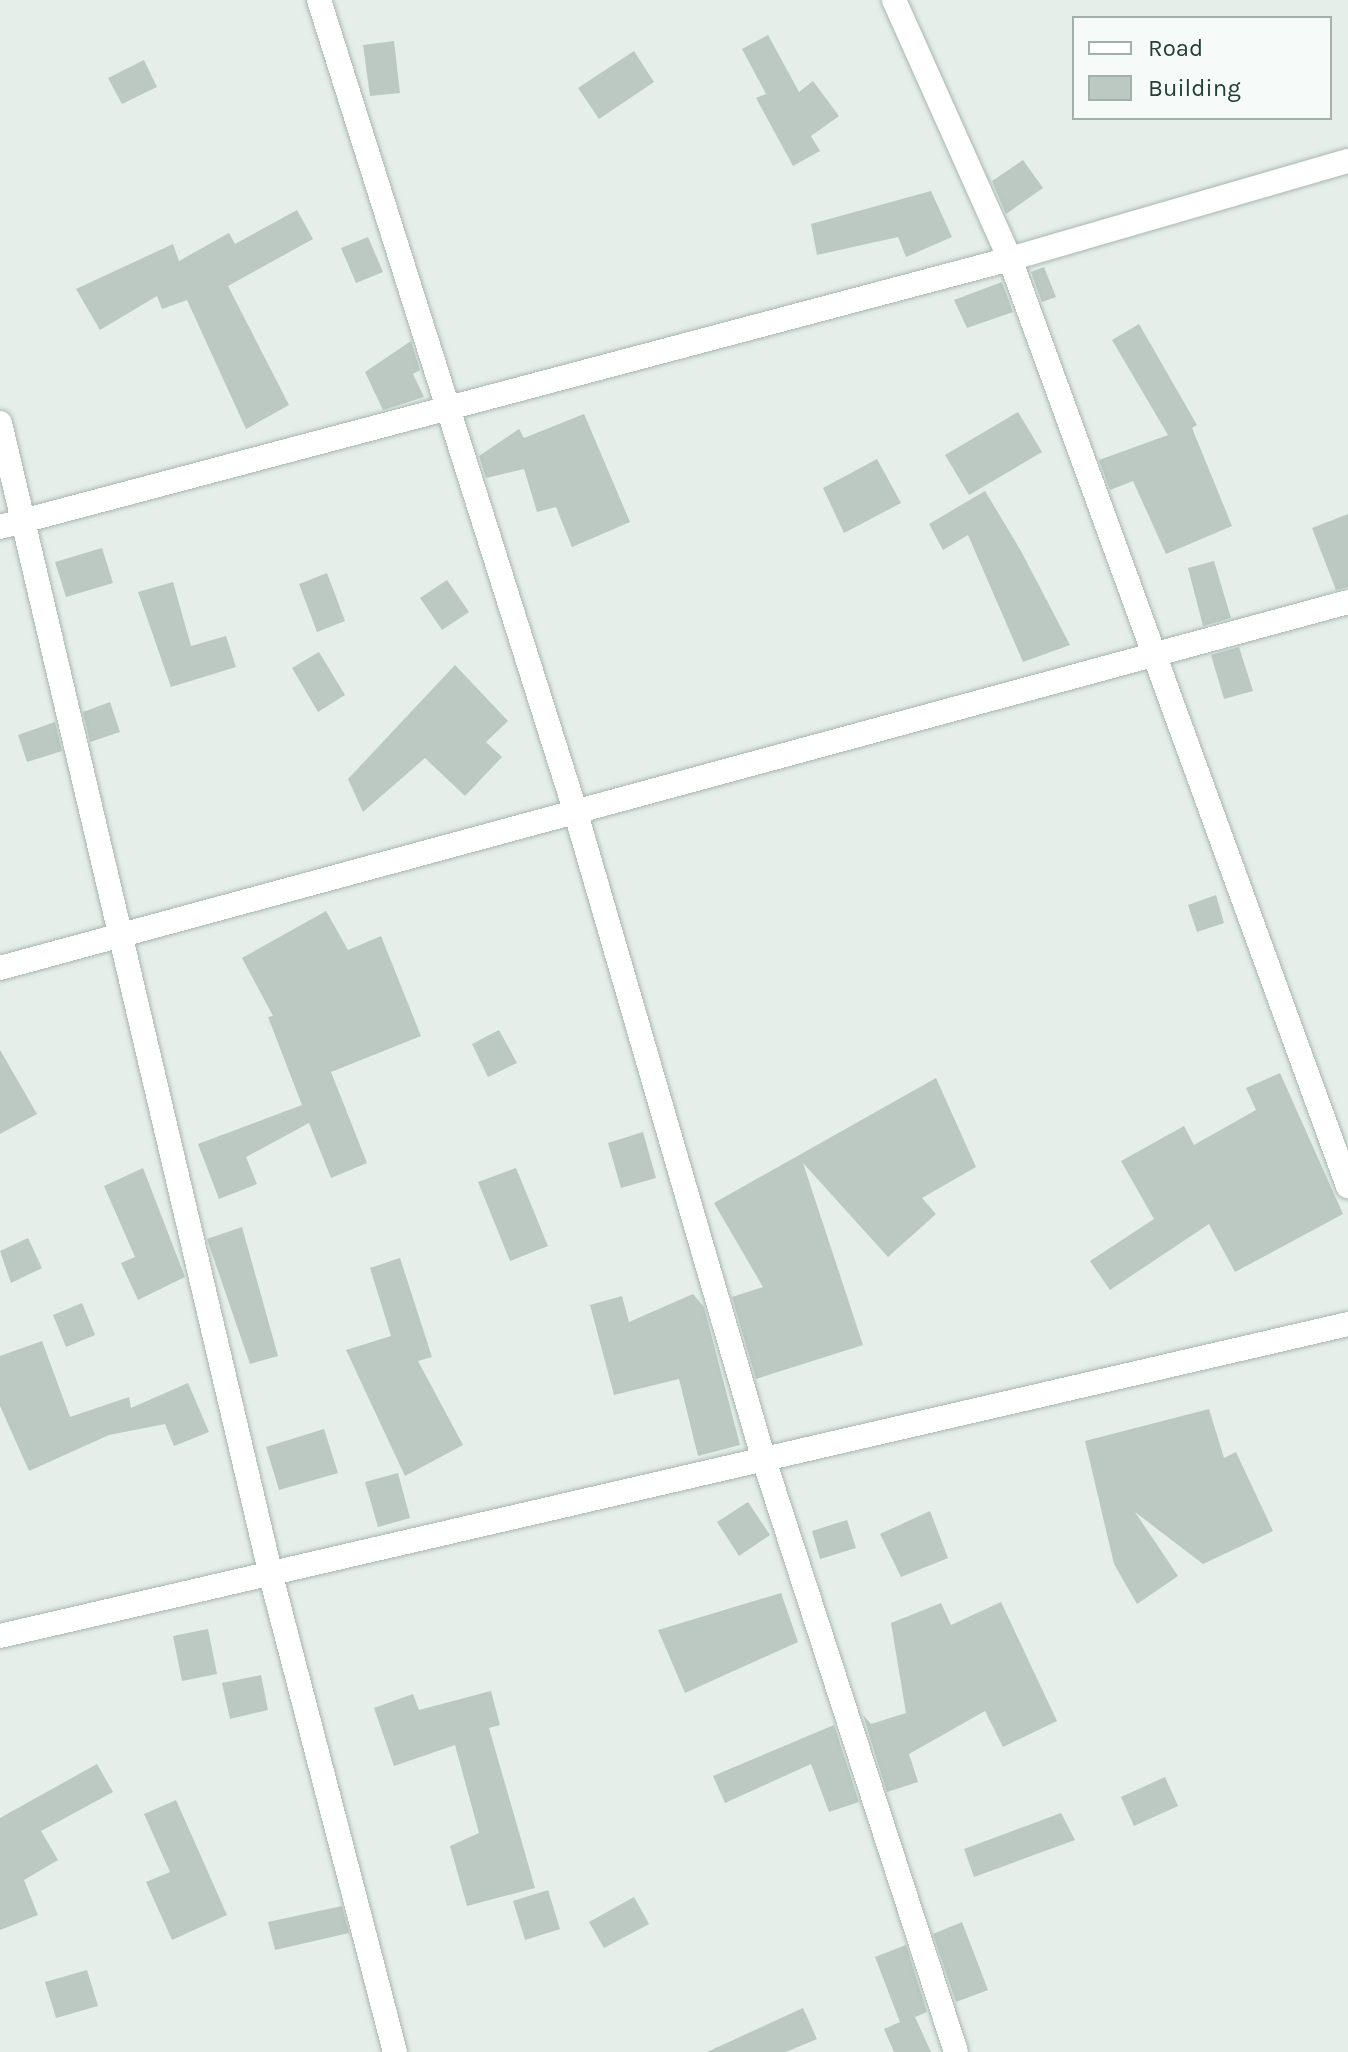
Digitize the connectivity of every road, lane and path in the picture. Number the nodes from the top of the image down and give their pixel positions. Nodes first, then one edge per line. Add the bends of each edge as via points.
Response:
1 (319, 0) edge
2 (894, 0) edge
3 (1348, 161) edge
4 (1010, 259) junction
5 (450, 407) junction
6 (0, 423) edge
7 (25, 519) junction
8 (0, 527) edge
9 (1348, 602) edge
10 (1153, 654) junction
11 (575, 810) junction
12 (118, 939) junction
13 (0, 968) edge
14 (1348, 1186) edge
15 (1348, 1324) edge
16 (764, 1460) junction
17 (271, 1576) junction
18 (0, 1636) edge
19 (395, 2052) edge
20 (956, 2052) edge

1 - 5 street
2 - 4 street
3 - 4 street
4 - 5 street
4 - 10 street
5 - 7 street
5 - 11 street
6 - 7 street
7 - 8 street
7 - 12 street
9 - 10 street
10 - 11 street
10 - 14 street
11 - 12 street
11 - 16 street
12 - 13 street
12 - 17 street
15 - 16 street
16 - 17 street
16 - 20 street
17 - 18 street
17 - 19 street

